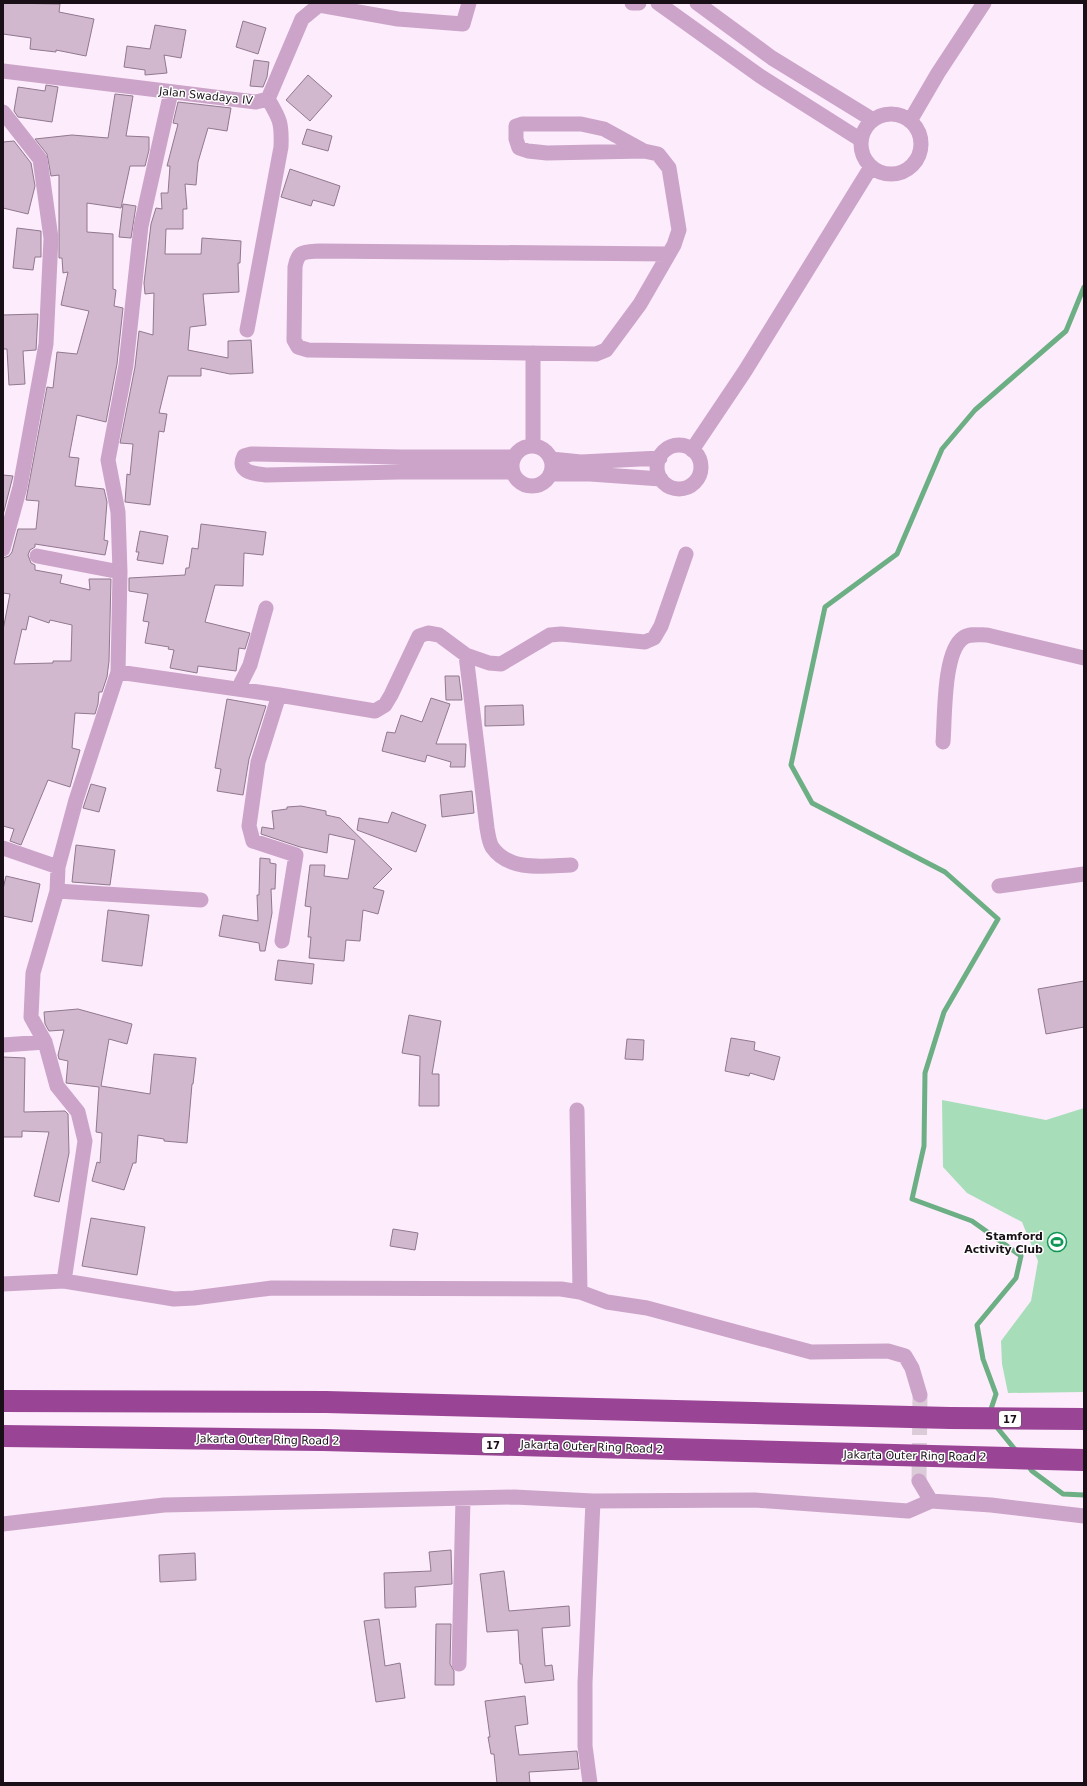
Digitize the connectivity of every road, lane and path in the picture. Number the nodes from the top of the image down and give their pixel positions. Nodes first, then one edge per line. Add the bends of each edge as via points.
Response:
1 (469, 3) edge
2 (632, 3) edge
3 (639, 3) edge
4 (658, 3) edge
5 (697, 3) edge
6 (984, 3) edge
7 (3, 71) edge
8 (171, 92) junction
9 (268, 99) junction
10 (3, 112) edge
11 (873, 120) junction
12 (910, 121) junction
13 (861, 140) junction
14 (644, 151) junction
15 (871, 167) junction
16 (668, 254) junction
17 (247, 330) dead end
18 (533, 353) junction
19 (533, 445) junction
20 (692, 450) junction
21 (513, 457) junction
22 (660, 458) junction
23 (551, 459) junction
24 (512, 472) junction
25 (550, 474) junction
26 (661, 479) junction
27 (3, 549) edge
28 (686, 554) dead end
29 (37, 556) dead end
30 (120, 572) junction
31 (266, 608) dead end
32 (466, 655) junction
33 (1084, 658) edge
34 (118, 672) junction
35 (238, 689) junction
36 (279, 694) junction
37 (943, 742) dead end
38 (3, 848) edge
39 (571, 865) dead end
40 (58, 867) junction
41 (1084, 874) edge
42 (999, 886) dead end
43 (56, 891) junction
44 (201, 900) dead end
45 (282, 941) dead end
46 (45, 1042) junction
47 (3, 1045) edge
48 (577, 1110) dead end
49 (64, 1281) junction
50 (3, 1284) edge
51 (580, 1292) junction
52 (920, 1395) tunnel mouth
53 (3, 1400) edge
54 (1077, 1419) edge
55 (3, 1436) edge
56 (1084, 1460) edge
57 (918, 1481) tunnel mouth
58 (463, 1499) junction
59 (593, 1501) junction
60 (931, 1501) junction
61 (1084, 1516) edge
62 (3, 1524) edge
63 (459, 1664) dead end
64 (590, 1783) edge

1 - 9 street, Jalan Swadaya IV via 463,24 398,19 319,5 302,18
2 - 3 street
4 - 13 street via 760,76
5 - 11 street via 772,58
6 - 12 street
7 - 8 street, Jalan Swadaya IV
8 - 9 street, Jalan Swadaya IV via 256,102
8 - 30 street via 141,226 126,365 108,460 118,512
9 - 17 street via 282,128 281,147
10 - 27 street via 40,159 51,238 46,344 20,487
11 - 12 street via 885,114 898,115
11 - 13 street via 864,130
12 - 15 street via 918,132 921,145 918,158 909,168 897,173 883,173
13 - 15 street via 863,155
14 - 14 street via 604,130 581,124 516,126 519,148 528,151
14 - 16 street via 658,154 669,168 679,230
15 - 20 street via 745,371
16 - 18 street via 640,304 606,350 596,354
16 - 18 street via 320,251 304,252 297,257 294,340 302,349
18 - 19 street
19 - 21 street via 518,450
19 - 23 street via 547,452
20 - 22 street via 678,446 664,452
20 - 26 street via 700,462 699,477 694,483 688,487 673,488
21 - 24 street
21 - 24 street via 251,454 244,456 242,461 247,472 266,475
22 - 23 street via 581,462
22 - 26 street via 657,465
23 - 25 street
24 - 25 street via 516,479 531,486 546,481
25 - 26 street via 596,474
28 - 32 street via 661,626 654,638 644,642 561,634 550,635 501,664 489,663
29 - 30 street
30 - 34 street
31 - 35 street via 250,665
32 - 36 street via 439,635 428,633 419,636 391,695 385,705 376,710
32 - 39 street via 486,828 491,846 506,860 526,866
33 - 37 street via 987,635 974,634 963,638 953,650 949,665
34 - 35 street
34 - 40 street via 76,800
35 - 36 street
36 - 45 street via 258,762 249,826 252,841 296,855
38 - 40 street
40 - 43 street
41 - 42 street
43 - 44 street
43 - 46 street via 33,973 31,1017
46 - 47 street
46 - 49 street via 57,1086 78,1112 85,1141
48 - 51 street
49 - 50 street
49 - 51 street via 174,1299 272,1288 561,1289
51 - 52 street via 607,1302 647,1308 811,1352 888,1351 905,1356 912,1368
53 - 54 highway, 17 via 326,1402
55 - 56 highway, Jakarta Outer Ring Road 2 / 17 via 323,1440
57 - 60 street
58 - 59 street via 514,1497
58 - 62 street via 164,1505
58 - 63 street
59 - 60 street via 755,1500 908,1511
59 - 64 street via 585,1683 585,1746
60 - 61 street

